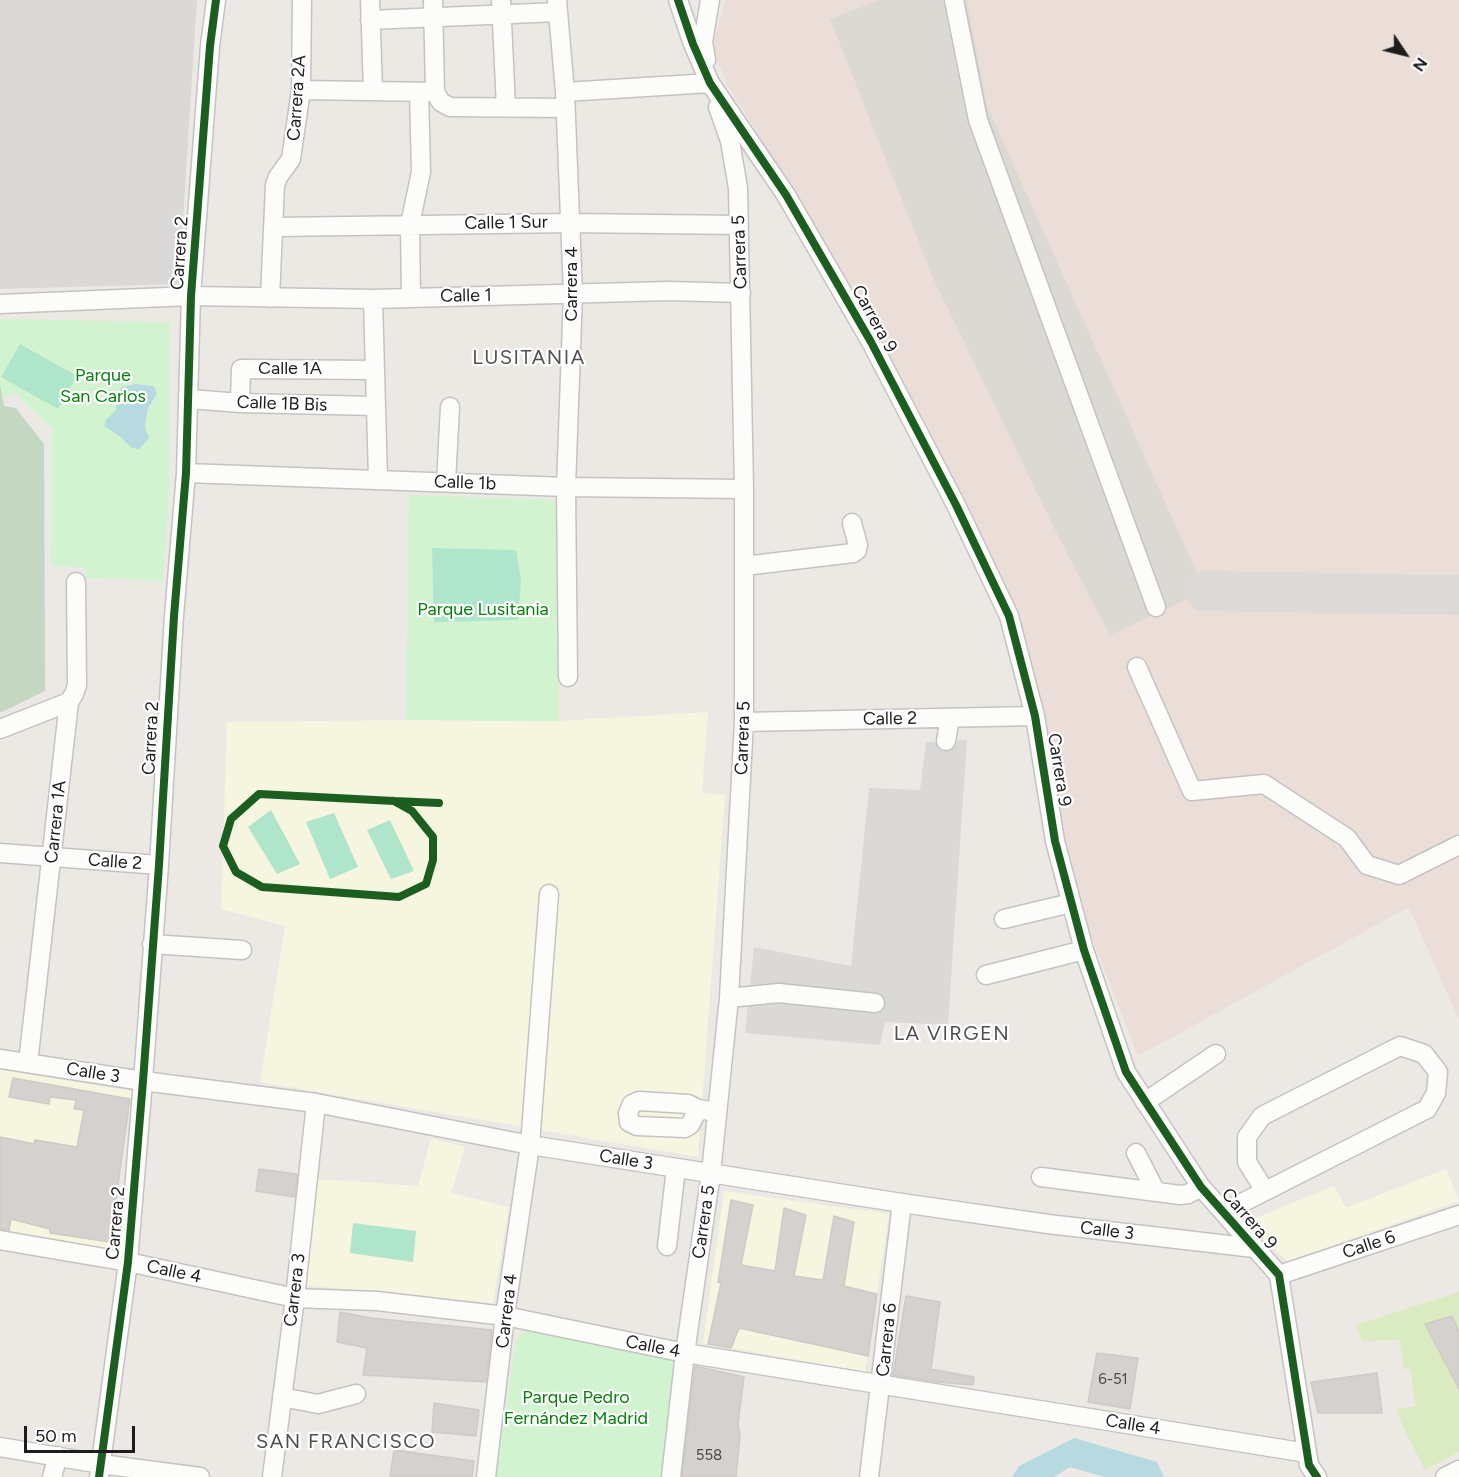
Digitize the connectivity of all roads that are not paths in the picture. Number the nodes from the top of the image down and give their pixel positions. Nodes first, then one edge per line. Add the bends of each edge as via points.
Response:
1 (216, 0) edge
2 (302, 0) edge
3 (370, 0) edge
4 (678, 0) edge
5 (710, 0) edge
6 (954, 0) edge
7 (557, 6) edge
8 (501, 7) edge
9 (433, 9) edge
10 (370, 20) junction
11 (710, 83) junction
12 (301, 90) junction
13 (373, 91) junction
14 (427, 92) junction
15 (565, 100) junction
16 (506, 107) junction
17 (571, 223) junction
18 (410, 224) junction
19 (739, 225) junction
20 (274, 227) junction
21 (741, 293) junction
22 (573, 294) junction
23 (192, 296) junction
24 (270, 298) junction
25 (411, 298) junction
26 (373, 299) junction
27 (0, 304) edge
28 (374, 370) junction
29 (190, 399) junction
30 (240, 403) junction
31 (375, 406) junction
32 (450, 407) dead end
33 (186, 473) junction
34 (378, 479) junction
35 (446, 482) junction
36 (566, 487) junction
37 (744, 489) junction
38 (852, 523) dead end
39 (744, 566) junction
40 (76, 582) dead end
41 (1156, 607) dead end
42 (1137, 667) dead end
43 (568, 677) dead end
44 (69, 702) junction
45 (1035, 716) junction
46 (950, 718) junction
47 (744, 722) junction
48 (0, 729) edge
49 (946, 741) dead end
50 (1459, 845) edge
51 (0, 853) edge
52 (52, 858) junction
53 (159, 866) junction
54 (549, 894) dead end
55 (1071, 903) junction
56 (1004, 919) dead end
57 (152, 944) junction
58 (242, 950) dead end
59 (1084, 950) junction
60 (986, 975) dead end
61 (729, 998) junction
62 (875, 1003) dead end
63 (1216, 1054) dead end
64 (0, 1059) edge
65 (28, 1062) junction
66 (143, 1081) junction
67 (1144, 1102) junction
68 (316, 1103) junction
69 (698, 1109) dead end
70 (717, 1112) junction
71 (530, 1145) junction
72 (1136, 1153) dead end
73 (676, 1168) junction
74 (711, 1173) junction
75 (1041, 1177) dead end
76 (1201, 1187) junction
77 (1265, 1191) junction
78 (1156, 1192) junction
79 (902, 1203) junction
80 (1224, 1212) junction
81 (1459, 1215) edge
82 (0, 1240) edge
83 (667, 1246) dead end
84 (1254, 1248) junction
85 (128, 1262) junction
86 (1279, 1275) junction
87 (295, 1298) junction
88 (505, 1316) junction
89 (685, 1353) junction
90 (882, 1385) junction
91 (356, 1394) dead end
92 (282, 1397) junction
93 (0, 1447) edge
94 (1308, 1453) junction
95 (58, 1456) junction
96 (1459, 1470) edge
97 (100, 1471) edge
98 (52, 1477) edge
99 (200, 1477) edge
100 (272, 1477) edge
101 (486, 1477) edge
102 (671, 1477) edge
103 (869, 1477) edge
104 (1317, 1477) edge
105 (1445, 1477) edge

1 - 23 street, Carrera 2 via 202,45
2 - 12 street, Carrera 2A
3 - 10 street
4 - 11 street
5 - 11 street, Carrera 5 via 704,42
6 - 41 street via 978,120
7 - 8 street
7 - 15 street, Carrera 4
8 - 9 street
8 - 16 street
9 - 10 street
9 - 14 street
10 - 13 street
11 - 15 street
11 - 19 street, Carrera 5 via 730,141
11 - 45 street, Carrera 9 via 786,195 871,342 956,505 1009,616
12 - 13 street
12 - 20 street, Carrera 2A via 291,159 275,185
13 - 14 street
14 - 16 street via 450,107
14 - 18 street via 421,172
15 - 16 street
15 - 17 street, Carrera 4
17 - 18 street, Calle 1 Sur
17 - 19 street, Calle 1 Sur
17 - 22 street, Carrera 4
18 - 20 street, Calle 1 Sur
18 - 25 street
19 - 21 street, Carrera 5
20 - 24 street, Carrera 2A
21 - 22 street, Calle 1
21 - 37 street, Carrera 5
22 - 25 street, Calle 1
22 - 36 street, Carrera 4
23 - 24 street, Calle 1
23 - 27 street, Calle 1
23 - 29 street, Carrera 2
24 - 26 street, Calle 1
25 - 26 street, Calle 1
26 - 28 street
28 - 30 street, Calle 1A via 241,369
28 - 31 street
29 - 30 street, Calle 1B Bis
29 - 33 street, Carrera 2
30 - 31 street, Calle 1B Bis
31 - 34 street
32 - 35 street
33 - 34 street, Calle 1b
33 - 53 street, Carrera 2
34 - 35 street, Calle 1b
35 - 36 street, Calle 1b
36 - 37 street, Calle 1b
36 - 43 street, Carrera 4
37 - 39 street, Carrera 5
38 - 39 street via 858,545 853,553
39 - 47 street, Carrera 5
40 - 44 street, Carrera 1A via 77,685
42 - 50 street via 1192,791 1264,784 1347,838 1367,865 1399,875
44 - 48 street
44 - 52 street, Carrera 1A
45 - 46 street, Calle 2
45 - 55 street, Carrera 9 via 1054,840
46 - 47 street, Calle 2
46 - 49 street
47 - 61 street, Carrera 5
51 - 52 street, Calle 2
52 - 53 street, Calle 2
52 - 65 street, Carrera 1A
53 - 57 street, Carrera 2
54 - 71 street, Carrera 4
55 - 56 street
55 - 59 street, Carrera 9
57 - 58 street
57 - 66 street, Carrera 2
59 - 60 street
59 - 67 street, Carrera 9 via 1126,1072
61 - 62 street via 779,993
61 - 70 street, Carrera 5
63 - 67 street
64 - 65 street, Calle 3
65 - 66 street, Calle 3
66 - 68 street, Calle 3
66 - 85 street, Carrera 2
67 - 76 street, Carrera 9
68 - 71 street, Calle 3
68 - 87 street, Carrera 3
69 - 70 street
70 - 74 street, Carrera 5
71 - 73 street, Calle 3
71 - 88 street, Carrera 4
72 - 78 street
73 - 74 street, Calle 3
73 - 83 street
74 - 79 street, Calle 3
74 - 89 street, Carrera 5
75 - 78 street
76 - 78 street via 1180,1195
76 - 80 street, Carrera 9
77 - 77 street via 1247,1162 1247,1137 1262,1116 1400,1046 1424,1053 1438,1072 1436,1094 1427,1109
77 - 80 street
79 - 84 street, Calle 3
79 - 90 street, Carrera 6
80 - 84 street, Carrera 9
81 - 86 street, Calle 6
82 - 85 street, Calle 4
84 - 86 street, Carrera 9
85 - 87 street, Calle 4
85 - 97 street, Carrera 2
86 - 94 street, Carrera 9
87 - 88 street, Calle 4 via 376,1301
87 - 92 street, Carrera 3
88 - 89 street, Calle 4
88 - 101 street, Carrera 4
89 - 90 street, Calle 4
89 - 102 street, Carrera 5
90 - 94 street, Calle 4
90 - 103 street, Carrera 6
91 - 92 street via 318,1404
92 - 100 street, Carrera 3
93 - 95 street
94 - 104 street, Carrera 9 via 1309,1465
95 - 97 street
95 - 98 street
96 - 105 street
97 - 99 street

